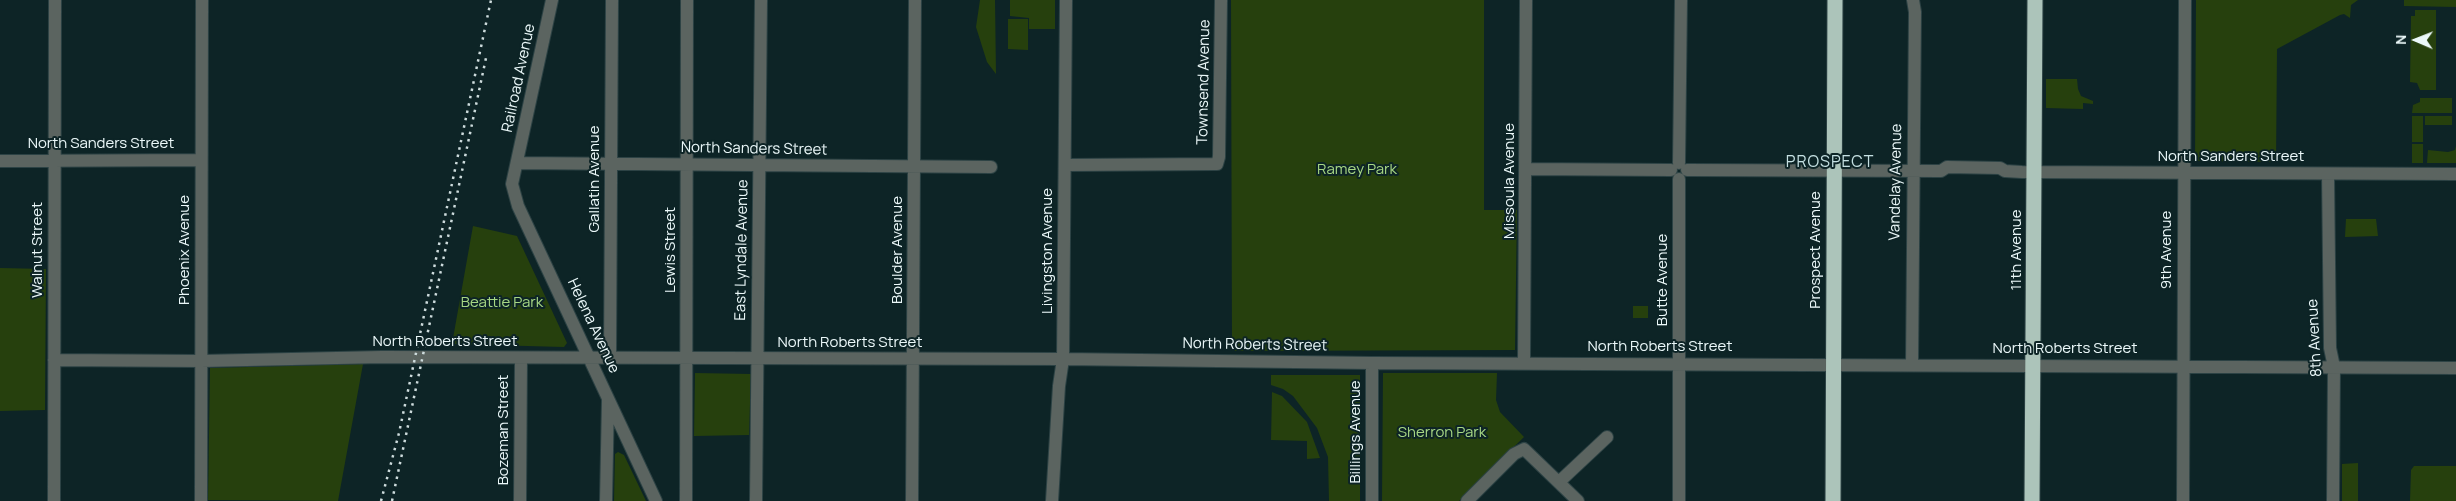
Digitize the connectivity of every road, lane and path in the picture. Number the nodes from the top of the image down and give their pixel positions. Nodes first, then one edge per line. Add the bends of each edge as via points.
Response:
1 (55, 0) edge
2 (202, 0) edge
3 (552, 0) edge
4 (612, 0) edge
5 (687, 0) edge
6 (761, 0) edge
7 (915, 0) edge
8 (1066, 0) edge
9 (1221, 0) edge
10 (1526, 0) edge
11 (1681, 0) edge
12 (1835, 0) edge
13 (1912, 0) edge
14 (2035, 0) edge
15 (2185, 0) edge
16 (55, 160) junction
17 (201, 160) junction
18 (0, 161) edge
19 (517, 163) junction
20 (612, 164) junction
21 (688, 165) junction
22 (760, 165) junction
23 (1065, 165) junction
24 (914, 166) junction
25 (990, 167) dead end
26 (1526, 169) junction
27 (1679, 170) junction
28 (1834, 170) junction
29 (1912, 171) junction
30 (2035, 171) junction
31 (2183, 172) junction
32 (2328, 174) junction
33 (2456, 174) edge
34 (521, 359) junction
35 (590, 359) junction
36 (610, 359) junction
37 (757, 359) junction
38 (1063, 359) junction
39 (54, 360) junction
40 (687, 360) junction
41 (913, 360) junction
42 (201, 361) junction
43 (1372, 363) junction
44 (1524, 363) junction
45 (1679, 364) junction
46 (1834, 364) junction
47 (1912, 365) junction
48 (2033, 365) junction
49 (2182, 366) junction
50 (2334, 367) junction
51 (2456, 368) edge
52 (608, 397) junction
53 (1607, 437) dead end
54 (1560, 482) junction
55 (54, 501) edge
56 (201, 501) edge
57 (520, 501) edge
58 (606, 501) edge
59 (656, 501) edge
60 (686, 501) edge
61 (756, 501) edge
62 (912, 501) edge
63 (1052, 501) edge
64 (1372, 501) edge
65 (1467, 501) edge
66 (1578, 501) edge
67 (1679, 501) edge
68 (1833, 501) edge
69 (2032, 501) edge
70 (2183, 501) edge
71 (2333, 501) edge

1 - 16 street, Walnut Street
2 - 17 street, Phoenix Avenue
3 - 19 street, Railroad Avenue
4 - 20 street, Gallatin Avenue
5 - 21 street, Lewis Street
6 - 22 street, East Lyndale Avenue
7 - 24 street, Boulder Avenue
8 - 23 street, Livingston Avenue
9 - 23 street, Townsend Avenue via 1217,164
10 - 26 street, Missoula Avenue
11 - 27 street, Butte Avenue
12 - 28 highway, Prospect Avenue
13 - 29 street, Vandelay Avenue via 1915,12
14 - 30 highway, 11th Avenue
15 - 31 street, 9th Avenue
16 - 17 street, North Sanders Street
16 - 18 street, North Sanders Street
16 - 39 street, Walnut Street
17 - 42 street, Phoenix Avenue
19 - 20 street, North Sanders Street
19 - 35 street, Helena Avenue via 512,184 518,206
20 - 21 street, North Sanders Street
20 - 36 street, Gallatin Avenue
21 - 22 street, North Sanders Street
21 - 40 street, Lewis Street
22 - 24 street, North Sanders Street
22 - 37 street, East Lyndale Avenue
23 - 38 street, Livingston Avenue
24 - 25 street, North Sanders Street
24 - 41 street, Boulder Avenue
26 - 27 street, North Sanders Street
26 - 44 street, Missoula Avenue
27 - 28 street, North Sanders Street
27 - 45 street, Butte Avenue
28 - 29 street, North Sanders Street
28 - 46 highway, Prospect Avenue
29 - 30 street, North Sanders Street via 1941,171 1947,176 1999,176 2005,171
29 - 47 street, Vandelay Avenue
30 - 31 street, North Sanders Street
30 - 48 highway, 11th Avenue
31 - 32 street, North Sanders Street
31 - 49 street, 9th Avenue
32 - 33 street, North Sanders Street
32 - 50 street, 8th Avenue via 2330,348
34 - 35 street, North Roberts Street
34 - 42 street, North Roberts Street via 382,357
34 - 57 street, Bozeman Street
35 - 36 street, North Roberts Street
35 - 52 street, Helena Avenue
36 - 40 street, North Roberts Street
37 - 40 street, North Roberts Street
37 - 41 street, North Roberts Street
37 - 61 street, East Lyndale Avenue
38 - 41 street, North Roberts Street
38 - 43 street, North Roberts Street
38 - 63 street, Livingston Avenue
39 - 42 street, North Roberts Street
39 - 55 street, Walnut Street
40 - 60 street, Lewis Street
41 - 62 street, Boulder Avenue
42 - 56 street, Phoenix Avenue
43 - 44 street, North Roberts Street
43 - 64 street, Billings Avenue
44 - 45 street, North Roberts Street
45 - 46 street, North Roberts Street
45 - 67 street, Butte Avenue
46 - 47 street, North Roberts Street
46 - 68 highway, Prospect Avenue
47 - 48 street, North Roberts Street
48 - 49 street, North Roberts Street
48 - 69 highway, 11th Avenue
49 - 50 street, North Roberts Street
49 - 70 street, 9th Avenue
50 - 51 street, North Roberts Street
50 - 71 street, 8th Avenue
52 - 58 street
52 - 59 street, Helena Avenue
53 - 54 street
54 - 65 street via 1528,451 1519,449
54 - 66 street

